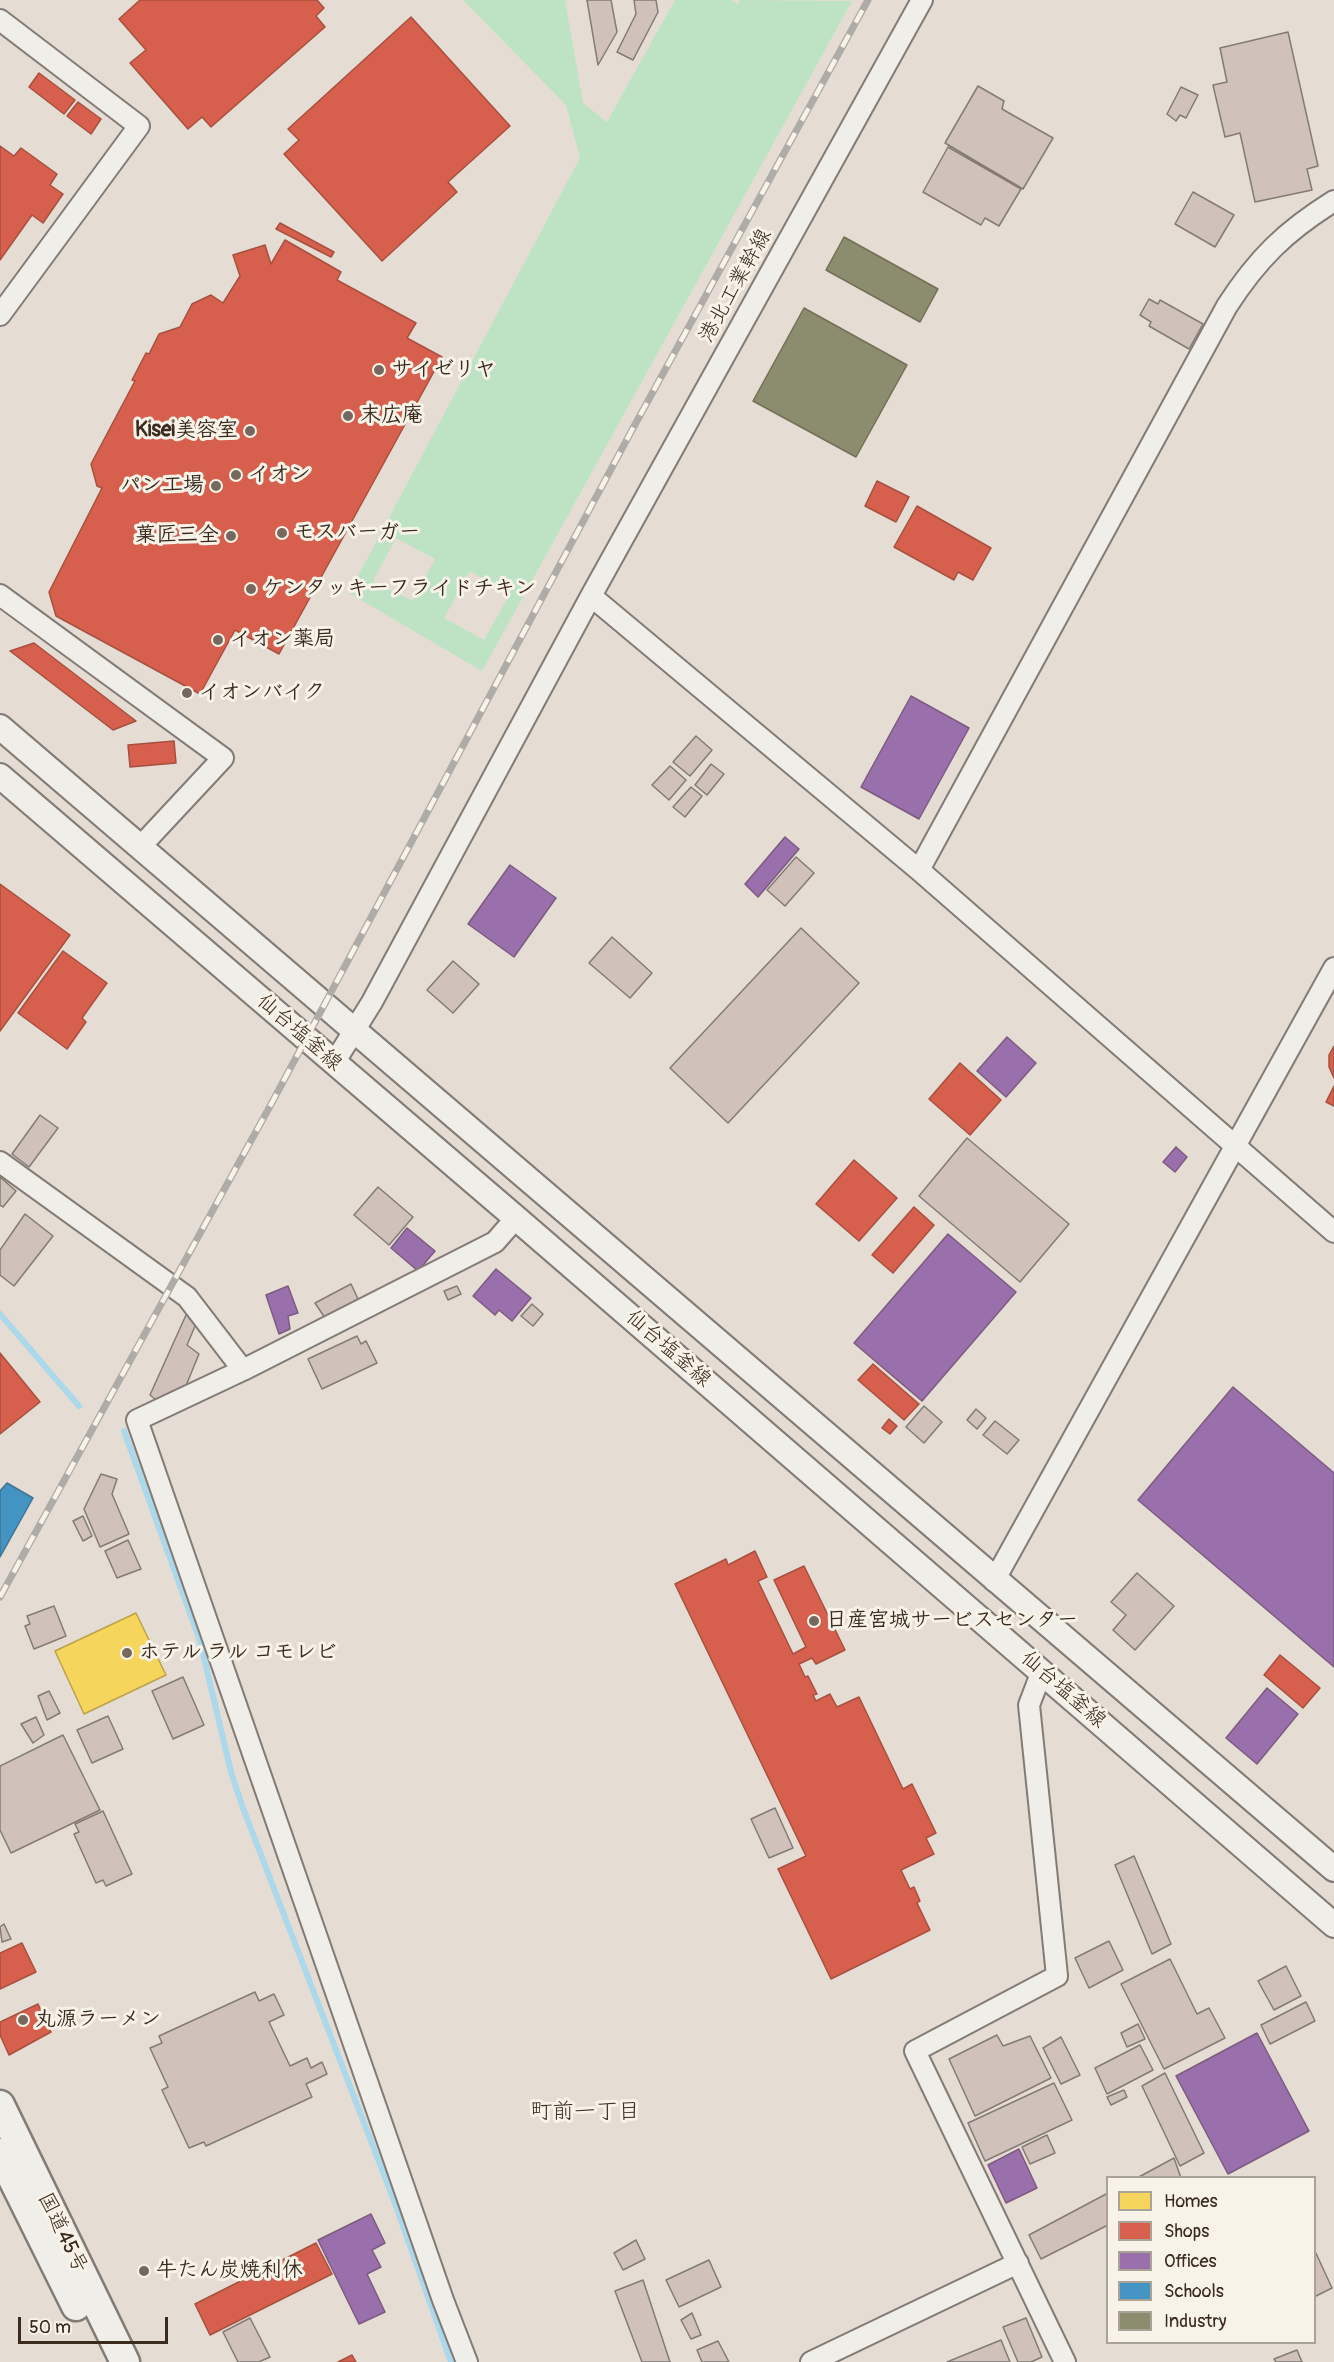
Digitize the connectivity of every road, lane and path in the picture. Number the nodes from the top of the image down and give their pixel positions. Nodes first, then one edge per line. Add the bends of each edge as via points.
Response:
1 (922, 0) edge
2 (0, 20) edge
3 (1334, 201) edge
4 (0, 315) edge
5 (0, 594) edge
6 (591, 596) junction
7 (0, 727) edge
8 (0, 776) edge
9 (141, 846) junction
10 (919, 870) junction
11 (1334, 968) edge
12 (355, 1029) junction
13 (334, 1063) junction
14 (1236, 1147) junction
15 (0, 1162) edge
16 (516, 1218) junction
17 (1334, 1232) edge
18 (243, 1370) junction
19 (994, 1581) junction
20 (1042, 1671) junction
21 (1334, 1869) edge
22 (1334, 1925) edge
23 (0, 2104) edge
24 (0, 2154) edge
25 (1018, 2263) junction
26 (103, 2362) edge
27 (125, 2362) edge
28 (467, 2362) edge
29 (811, 2362) edge
30 (1065, 2362) edge

1 - 6 street, 港北工業幹線
2 - 4 street via 139,126
3 - 10 street via 1306,218 1276,244 1249,272 1227,306
5 - 9 street via 223,758
6 - 10 street
6 - 12 street, 港北工業幹線
7 - 9 main road, 仙台塩釜線
8 - 13 main road, 仙台塩釜線
9 - 12 main road, 仙台塩釜線
10 - 14 street
11 - 14 street
12 - 13 street, 港北工業幹線
12 - 19 main road, 仙台塩釜線
13 - 16 main road, 仙台塩釜線
14 - 17 street
14 - 19 street
15 - 18 street via 187,1297
16 - 18 street via 495,1242
16 - 20 main road, 仙台塩釜線
18 - 28 street via 137,1420
19 - 21 main road, 仙台塩釜線
20 - 22 main road, 仙台塩釜線
20 - 25 street via 1029,1705 1057,1976 915,2051
23 - 27 highway, 国道45号
24 - 26 highway, 国道45号
25 - 29 street
25 - 30 street

